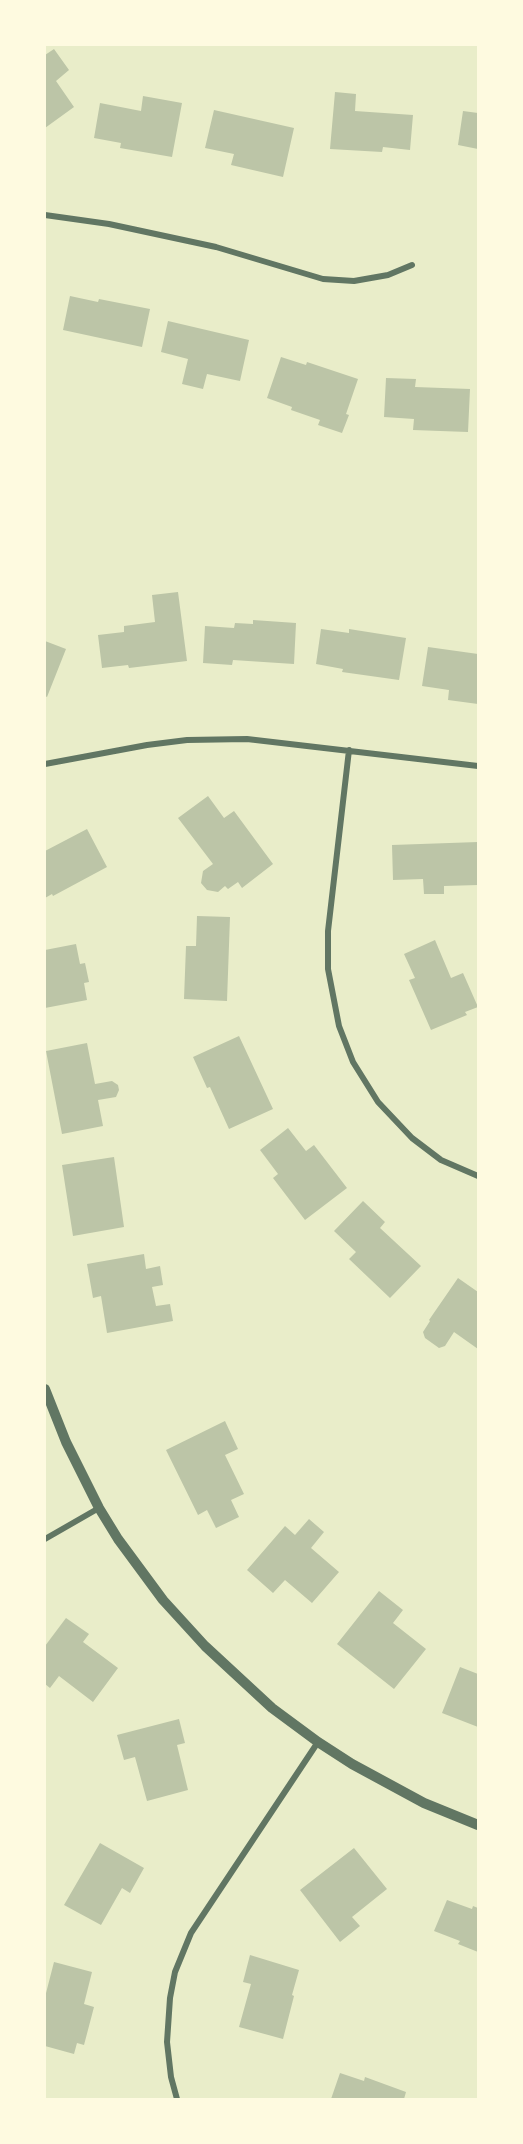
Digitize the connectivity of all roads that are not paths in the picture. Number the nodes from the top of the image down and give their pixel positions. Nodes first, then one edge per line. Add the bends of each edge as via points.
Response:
1 (45, 215) edge
2 (412, 265) dead end
3 (349, 750) junction
4 (45, 764) edge
5 (478, 766) edge
6 (478, 1176) edge
7 (45, 1389) edge
8 (99, 1508) junction
9 (45, 1539) edge
10 (318, 1742) junction
11 (478, 1825) edge
12 (177, 2099) edge

1 - 2 street via 216,247 323,279 354,281 388,275
3 - 4 street via 247,739 187,740
3 - 5 street
3 - 6 street via 328,931 328,969 339,1026 353,1062 378,1102 412,1138 441,1160
7 - 8 street
8 - 9 street
8 - 10 street via 163,1600 205,1646 272,1708
10 - 11 street via 424,1803
10 - 12 street via 191,1933 175,1972 167,2042

